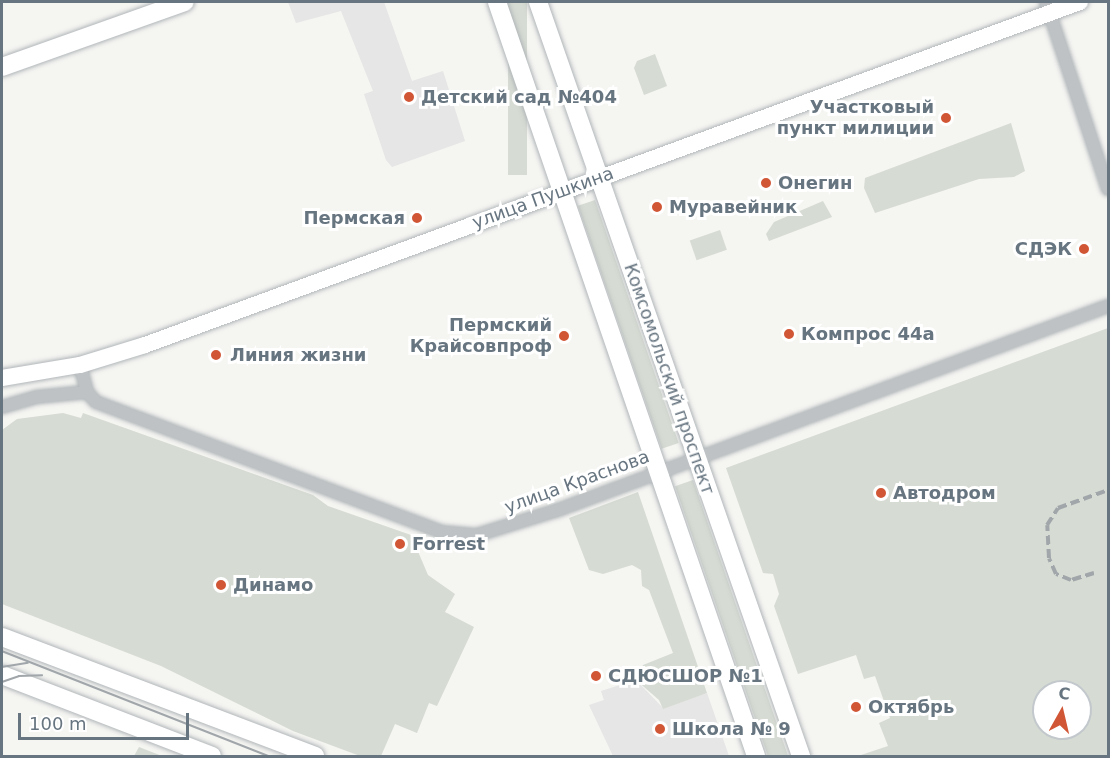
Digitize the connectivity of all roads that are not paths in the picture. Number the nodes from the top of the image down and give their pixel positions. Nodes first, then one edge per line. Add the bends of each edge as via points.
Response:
1 (185, 2) edge
2 (496, 2) edge
3 (538, 2) edge
4 (1080, 2) edge
5 (1047, 7) edge
6 (2, 67) edge
7 (599, 177) junction
8 (1108, 189) edge
9 (560, 191) junction
10 (1108, 306) edge
11 (80, 365) junction
12 (2, 378) edge
13 (87, 392) junction
14 (2, 407) edge
15 (696, 457) junction
16 (658, 471) junction
17 (2, 637) edge
18 (2, 675) edge
19 (212, 756) edge
20 (315, 756) edge
21 (756, 756) edge
22 (801, 756) edge

1 - 6 main road
2 - 9 main road
3 - 7 main road, Комсомольский проспект
4 - 5 main road, улица Пушкина
5 - 7 main road, улица Пушкина
5 - 8 street
7 - 9 main road, улица Пушкина
7 - 15 main road, Комсомольский проспект
9 - 11 main road, улица Пушкина via 145,345
9 - 16 main road
10 - 15 street, улица Краснова
11 - 12 main road, улица Пушкина
11 - 13 street
13 - 14 street via 36,397
13 - 16 street, улица Краснова via 96,402 441,532 461,536 494,531
15 - 16 street, улица Краснова
15 - 22 main road, Комсомольский проспект
16 - 21 main road
17 - 20 main road
18 - 19 main road

